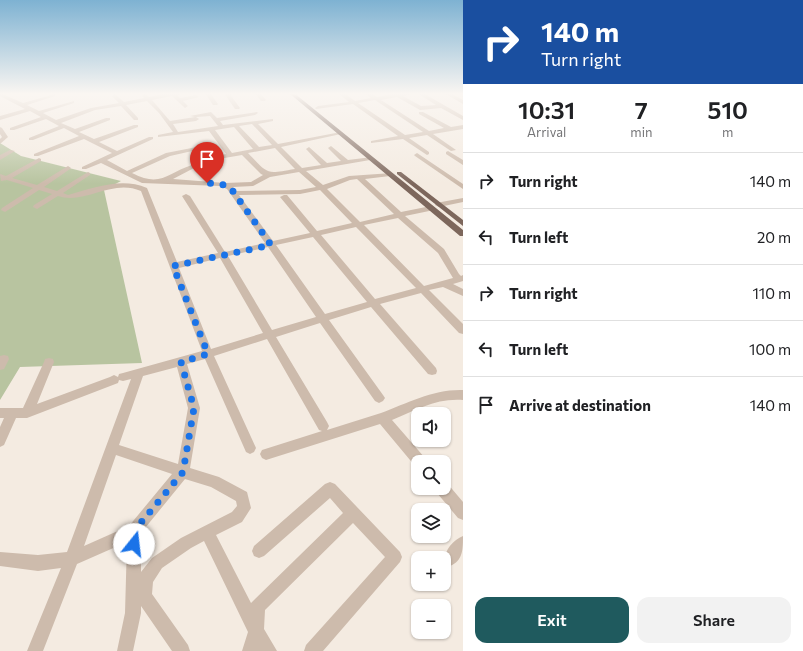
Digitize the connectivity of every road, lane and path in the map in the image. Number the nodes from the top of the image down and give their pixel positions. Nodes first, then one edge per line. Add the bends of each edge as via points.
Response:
1 (28, 123) edge
2 (60, 123) edge
3 (96, 123) edge
4 (169, 123) edge
5 (201, 123) edge
6 (219, 123) edge
7 (252, 123) edge
8 (254, 123) edge
9 (327, 123) edge
10 (336, 123) edge
11 (384, 123) edge
12 (414, 123) edge
13 (440, 123) edge
14 (65, 126) junction
15 (136, 126) dead end
16 (236, 126) junction
17 (223, 127) junction
18 (463, 127) edge
19 (0, 129) edge
20 (12, 129) dead end
21 (450, 129) junction
22 (208, 130) junction
23 (76, 131) junction
24 (339, 133) junction
25 (429, 133) junction
26 (177, 134) junction
27 (85, 136) junction
28 (160, 136) dead end
29 (404, 137) junction
30 (151, 138) dead end
31 (31, 139) dead end
32 (201, 139) junction
33 (95, 141) junction
34 (0, 142) edge
35 (373, 142) dead end
36 (277, 146) junction
37 (331, 148) dead end
38 (309, 149) dead end
39 (258, 150) junction
40 (12, 151) dead end
41 (117, 153) junction
42 (244, 153) junction
43 (427, 153) dead end
44 (417, 155) dead end
45 (231, 156) junction
46 (0, 158) edge
47 (370, 158) junction
48 (216, 159) junction
49 (101, 160) junction
50 (346, 162) junction
51 (463, 163) edge
52 (326, 166) junction
53 (68, 168) dead end
54 (300, 170) junction
55 (127, 173) junction
56 (390, 174) junction
57 (268, 175) junction
58 (4, 177) edge
59 (359, 177) junction
60 (164, 181) junction
61 (0, 183) edge
62 (226, 184) junction
63 (463, 187) edge
64 (38, 188) junction
65 (322, 188) junction
66 (234, 193) junction
67 (57, 194) junction
68 (186, 196) dead end
69 (284, 197) dead end
70 (463, 200) edge
71 (435, 206) junction
72 (37, 207) dead end
73 (5, 210) dead end
74 (399, 215) junction
75 (358, 224) junction
76 (463, 224) edge
77 (316, 234) junction
78 (463, 234) edge
79 (271, 245) junction
80 (223, 255) junction
81 (173, 266) junction
82 (461, 279) edge
83 (444, 283) junction
84 (422, 290) junction
85 (463, 293) edge
86 (373, 303) junction
87 (322, 318) junction
88 (463, 330) edge
89 (270, 334) junction
90 (208, 354) junction
91 (49, 362) dead end
92 (181, 362) junction
93 (432, 371) dead end
94 (139, 373) junction
95 (463, 395) edge
96 (379, 398) dead end
97 (0, 413) edge
98 (12, 413) junction
99 (27, 413) junction
100 (383, 418) junction
101 (323, 426) dead end
102 (0, 441) edge
103 (111, 448) junction
104 (250, 448) dead end
105 (266, 454) dead end
106 (414, 455) edge
107 (183, 472) junction
108 (448, 495) edge
109 (353, 513) junction
110 (463, 513) edge
111 (134, 531) junction
112 (207, 532) junction
113 (463, 543) edge
114 (259, 551) dead end
115 (451, 558) edge
116 (0, 559) edge
117 (72, 559) junction
118 (133, 580) junction
119 (144, 597) junction
120 (256, 630) junction
121 (35, 651) edge
122 (125, 651) edge
123 (182, 651) edge
124 (250, 651) edge
125 (269, 651) edge
126 (312, 651) edge

1 - 20 street
2 - 14 street
3 - 23 street
4 - 26 street
5 - 22 street
6 - 17 street
7 - 16 street
8 - 36 street
9 - 24 main road
10 - 71 main road
11 - 29 street
12 - 25 street
13 - 21 street
14 - 23 street
14 - 31 street
15 - 33 street
16 - 17 street
16 - 39 street
17 - 22 street
18 - 21 street
19 - 34 street via 5,137
21 - 25 street
22 - 32 street
22 - 45 street
23 - 27 street
24 - 36 street
24 - 47 main road
25 - 29 street
25 - 51 street
26 - 28 street
26 - 32 street
27 - 33 street
27 - 58 street via 37,157
29 - 35 street
29 - 43 street
30 - 41 street
32 - 48 street
32 - 55 street
33 - 41 street
36 - 39 street
36 - 54 street
37 - 50 street
38 - 52 street
39 - 42 street
40 - 46 street
41 - 49 street
42 - 45 street
42 - 57 street
44 - 63 street
45 - 48 street
47 - 50 street
47 - 56 main road
48 - 60 street via 195,165
49 - 55 street
49 - 67 street
50 - 52 street
52 - 54 street
53 - 64 street
54 - 57 street
54 - 65 street
55 - 60 street via 142,181
56 - 59 street
56 - 71 main road
57 - 62 street via 253,184
58 - 61 street
58 - 64 street
59 - 65 street via 340,180
59 - 74 street
60 - 62 street
62 - 66 street
64 - 67 street
64 - 73 street
65 - 66 street via 300,192
65 - 75 street
66 - 79 street
67 - 72 street
67 - 81 street via 72,197 110,186 142,188
68 - 80 street
69 - 77 street
70 - 71 street
71 - 74 street
71 - 76 main road
71 - 78 main road
74 - 75 street
74 - 82 street via 447,257 453,271
75 - 77 street
75 - 84 street
77 - 79 street
77 - 86 street
79 - 80 street
79 - 87 street
80 - 81 street
80 - 89 street
81 - 90 street
82 - 83 street
83 - 84 street
83 - 85 street
84 - 86 street
84 - 88 street
86 - 87 street
86 - 93 street
87 - 89 street
87 - 96 street
89 - 90 street
89 - 101 street
90 - 92 street
90 - 104 street
91 - 99 street
92 - 94 street
92 - 107 street via 194,408
94 - 99 street via 118,378
94 - 103 street
95 - 100 street via 440,396
97 - 98 street
98 - 99 street
98 - 102 street
100 - 105 street
100 - 106 street
103 - 107 street
103 - 117 street
107 - 111 street
107 - 112 street via 214,482 242,497 244,508 237,517
108 - 110 street
109 - 114 street via 330,489
109 - 120 street via 257,608
109 - 126 street via 395,558
111 - 117 street
111 - 118 street
112 - 119 street via 157,563 145,579
112 - 120 street
113 - 115 street
116 - 117 street via 38,563
117 - 121 street
118 - 119 street
118 - 122 street via 133,613
119 - 123 street
120 - 124 street
120 - 125 street

